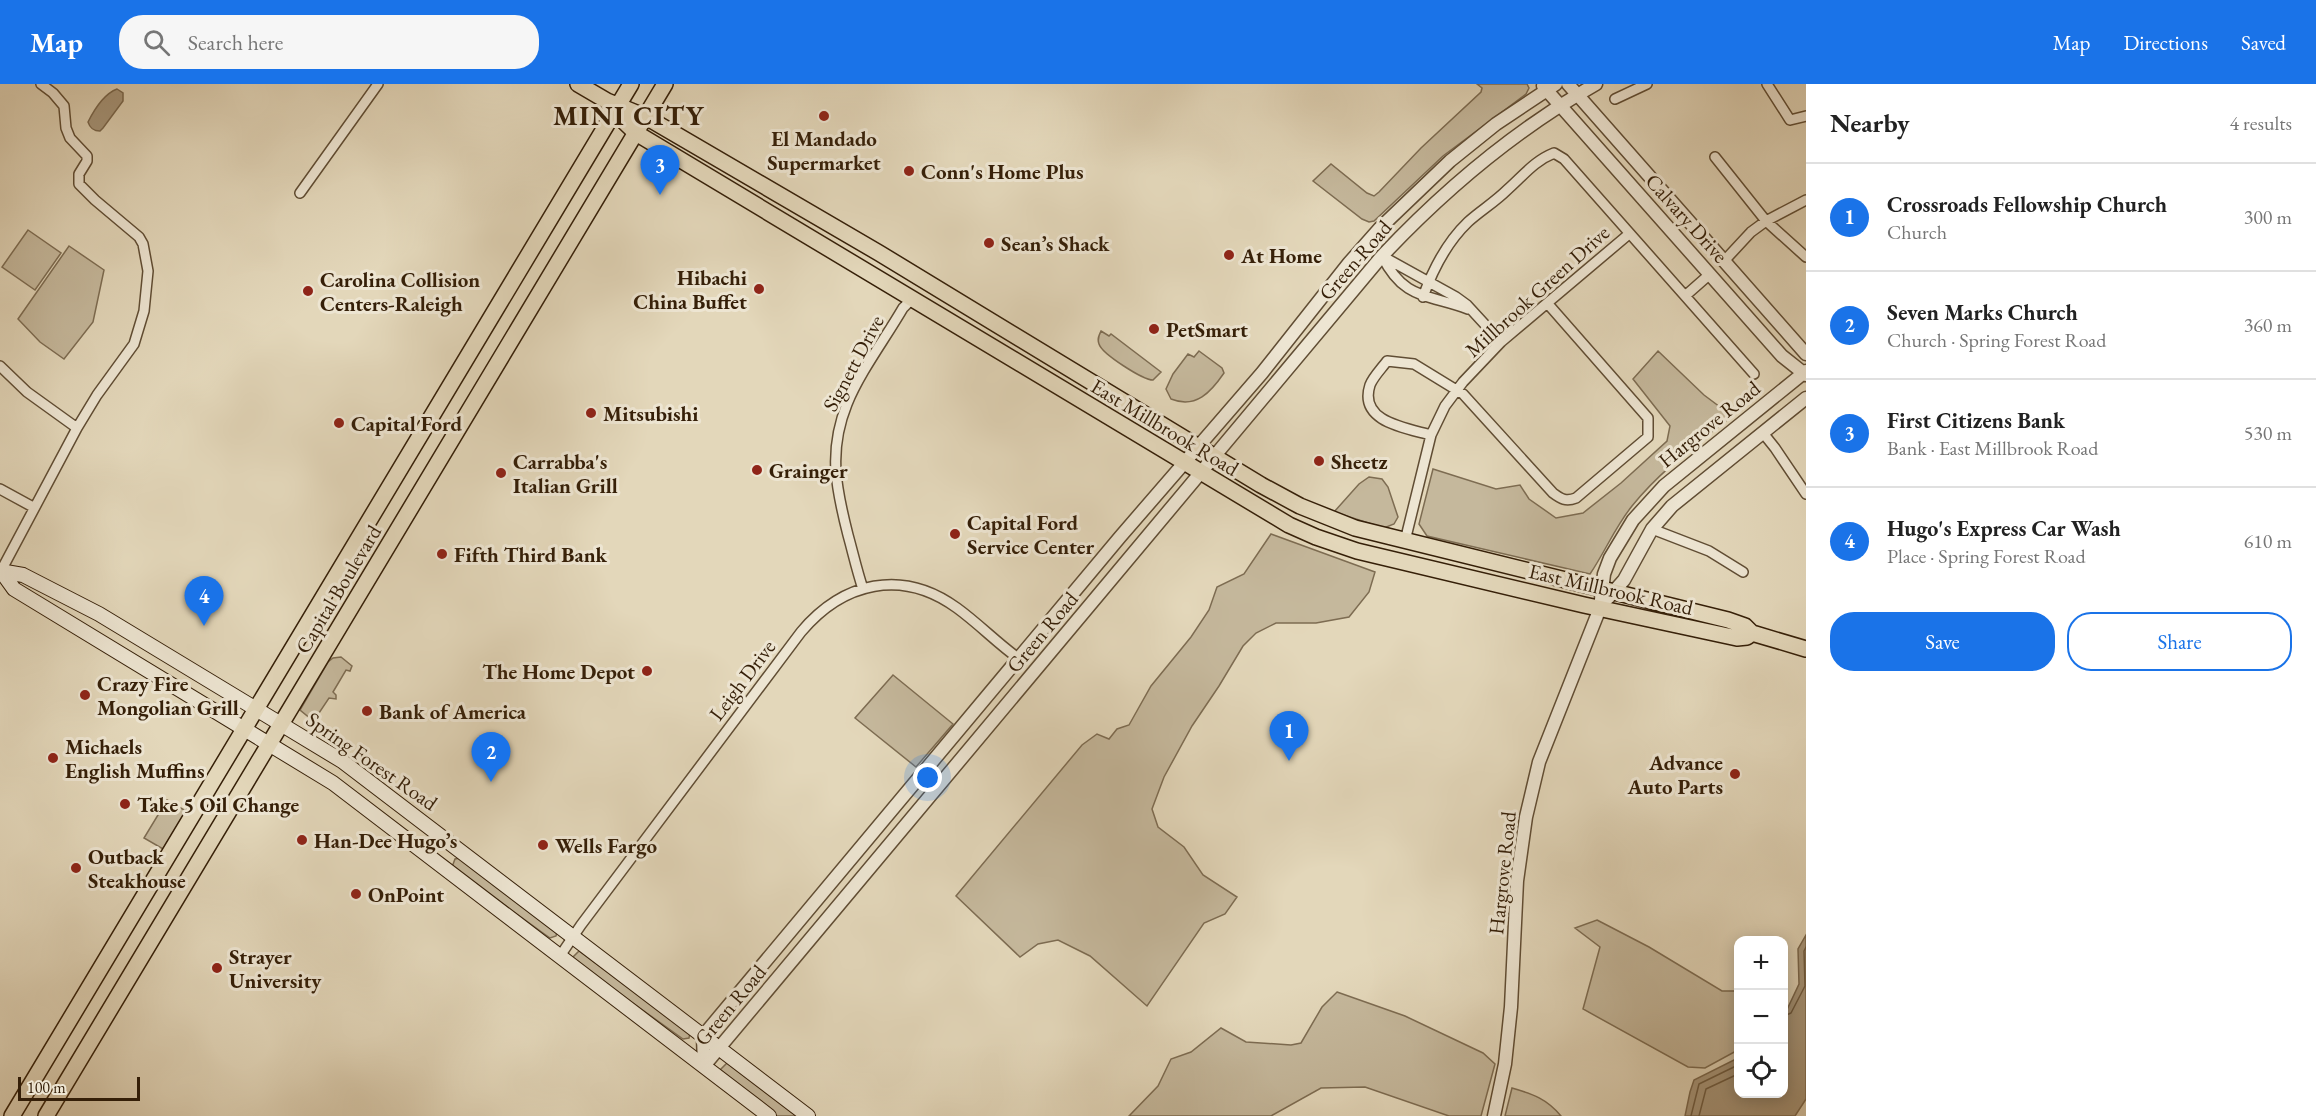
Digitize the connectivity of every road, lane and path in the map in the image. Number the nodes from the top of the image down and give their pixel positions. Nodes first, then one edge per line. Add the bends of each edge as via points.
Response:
1 (41, 84) edge
2 (378, 84) edge
3 (578, 84) edge
4 (631, 84) edge
5 (665, 84) edge
6 (1568, 84) edge
7 (1596, 84) edge
8 (1647, 84) edge
9 (1767, 84) edge
10 (1548, 86) edge
11 (1577, 94) junction
12 (1615, 99) dead end
13 (613, 106) junction
14 (1560, 106) junction
15 (1806, 116) edge
16 (646, 117) junction
17 (636, 133) junction
18 (1715, 158) dead end
19 (300, 193) dead end
20 (1806, 200) edge
21 (1766, 221) junction
22 (1629, 234) junction
23 (1368, 241) junction
24 (1382, 256) junction
25 (1728, 257) junction
26 (1806, 257) edge
27 (1710, 274) junction
28 (877, 278) junction
29 (923, 280) junction
30 (1428, 281) junction
31 (1685, 296) junction
32 (1423, 297) junction
33 (912, 299) junction
34 (1548, 304) junction
35 (1473, 311) junction
36 (998, 324) junction
37 (1501, 342) junction
38 (1806, 354) edge
39 (0, 366) edge
40 (1262, 373) junction
41 (1805, 373) edge
42 (1755, 374) dead end
43 (1275, 384) junction
44 (1457, 390) junction
45 (1806, 398) edge
46 (77, 428) junction
47 (1763, 433) junction
48 (1431, 435) junction
49 (1199, 446) junction
50 (1214, 456) junction
51 (1184, 463) junction
52 (1687, 467) junction
53 (1200, 473) junction
54 (1701, 481) junction
55 (0, 489) edge
56 (1806, 494) edge
57 (33, 507) junction
58 (1652, 528) junction
59 (1405, 541) junction
60 (0, 571) edge
61 (1743, 572) dead end
62 (863, 589) junction
63 (1609, 589) junction
64 (1600, 608) junction
65 (1752, 633) junction
66 (1806, 649) edge
67 (1018, 658) junction
68 (1035, 670) junction
69 (256, 708) junction
70 (281, 723) junction
71 (244, 729) junction
72 (269, 744) junction
73 (890, 812) junction
74 (906, 825) junction
75 (455, 845) junction
76 (850, 860) junction
77 (440, 864) junction
78 (865, 874) junction
79 (573, 936) junction
80 (560, 956) junction
81 (703, 1036) junction
82 (720, 1048) junction
83 (704, 1066) junction
84 (12, 1116) edge
85 (46, 1116) edge
86 (769, 1116) edge
87 (808, 1116) edge
88 (1494, 1116) edge

1 - 46 street via 64,106 70,138 87,156 79,174 80,184 139,237 148,271 144,311 134,344
2 - 19 street
3 - 13 main road
4 - 13 main road, Capital Boulevard
5 - 16 main road, Capital Boulevard
6 - 11 street, Calvary Drive
7 - 11 street, Green Road
8 - 12 street
9 - 15 street via 1790,120
10 - 14 street, Calvary Drive
10 - 23 street, Green Road via 1449,161
11 - 14 street, Green Road
11 - 25 street, Calvary Drive
13 - 16 main road, East Millbrook Road
13 - 17 main road, East Millbrook Road
13 - 69 main road, Capital Boulevard
14 - 24 street, Green Road via 1469,172
14 - 27 street, Calvary Drive
16 - 17 main road, Capital Boulevard
16 - 29 main road, East Millbrook Road
17 - 28 main road, East Millbrook Road
17 - 70 main road, Capital Boulevard
18 - 21 street
20 - 21 street, Calvary Drive
21 - 25 street, Calvary Drive
21 - 26 street
22 - 30 street via 1564,159 1554,153 1539,159 1468,222 1448,244
22 - 31 street
22 - 34 street, Millbrook Green Drive
23 - 24 street
23 - 40 street, Green Road
24 - 30 street
24 - 32 street via 1404,286
24 - 43 street, Green Road
25 - 27 street
25 - 38 street, Calvary Drive
27 - 31 street
27 - 41 street, Calvary Drive via 1782,356
28 - 29 main road via 903,284
28 - 33 main road, East Millbrook Road
29 - 36 main road, East Millbrook Road
30 - 32 street
30 - 35 street
31 - 42 street
32 - 35 street
33 - 36 main road via 933,296 968,316
33 - 51 main road, East Millbrook Road
33 - 62 street, Signett Drive via 848,402 839,429 836,483
34 - 37 street, Millbrook Green Drive
34 - 44 street via 1648,418 1648,437 1576,498 1562,500
35 - 37 street
36 - 49 main road, East Millbrook Road
37 - 44 street, Millbrook Green Drive
39 - 46 street via 27,392
40 - 43 street
40 - 49 street, Green Road
41 - 52 street, Hargrove Road
43 - 50 street, Green Road
44 - 48 street, Millbrook Green Drive
44 - 48 street via 1414,364 1387,362 1371,384 1368,401 1376,416
45 - 47 street, Hargrove Road
46 - 57 street
47 - 54 street, Hargrove Road
47 - 56 street
48 - 59 street, Millbrook Green Drive
49 - 50 main road, East Millbrook Road
49 - 51 street, Green Road
50 - 53 street, Green Road
50 - 59 main road, East Millbrook Road via 1313,513
51 - 53 main road, East Millbrook Road
51 - 67 street, Green Road
52 - 54 street
52 - 63 street, Hargrove Road via 1633,520 1610,558
53 - 64 main road, East Millbrook Road via 1282,521 1339,545
53 - 68 street, Green Road
54 - 58 street, Hargrove Road
55 - 57 street
57 - 60 street
58 - 61 street via 1709,551
58 - 63 street, Hargrove Road via 1624,580
59 - 63 main road, East Millbrook Road
60 - 69 main road, Spring Forest Road via 23,575 73,599
60 - 71 main road, Spring Forest Road via 14,589
62 - 67 street, Leigh Drive via 902,585 926,591 956,607
62 - 79 street, Leigh Drive via 833,601 801,632
63 - 64 street, Hargrove Road
63 - 65 main road, East Millbrook Road via 1740,623
64 - 65 main road, East Millbrook Road via 1737,638
64 - 88 street, Hargrove Road via 1543,753 1527,810 1517,881 1511,1010
65 - 66 main road, East Millbrook Road
67 - 68 street
67 - 73 street, Green Road
68 - 74 street, Green Road
69 - 70 main road, Spring Forest Road
69 - 71 main road, Capital Boulevard
70 - 72 main road, Capital Boulevard
70 - 75 main road, Spring Forest Road via 342,761
71 - 72 main road, Spring Forest Road
71 - 84 main road, Capital Boulevard
72 - 77 main road, Spring Forest Road via 333,783
72 - 85 main road, Capital Boulevard
73 - 74 street
73 - 76 street, Green Road
74 - 78 street, Green Road
75 - 77 main road
75 - 79 main road, Spring Forest Road
76 - 78 street
76 - 81 street, Green Road
77 - 80 main road, Spring Forest Road
78 - 82 street, Green Road
79 - 80 street, Leigh Drive
79 - 81 main road, Spring Forest Road
80 - 83 main road, Spring Forest Road
81 - 82 main road, Spring Forest Road
81 - 83 street, Green Road
82 - 83 street, Green Road
82 - 87 main road, Spring Forest Road
83 - 86 main road, Spring Forest Road

